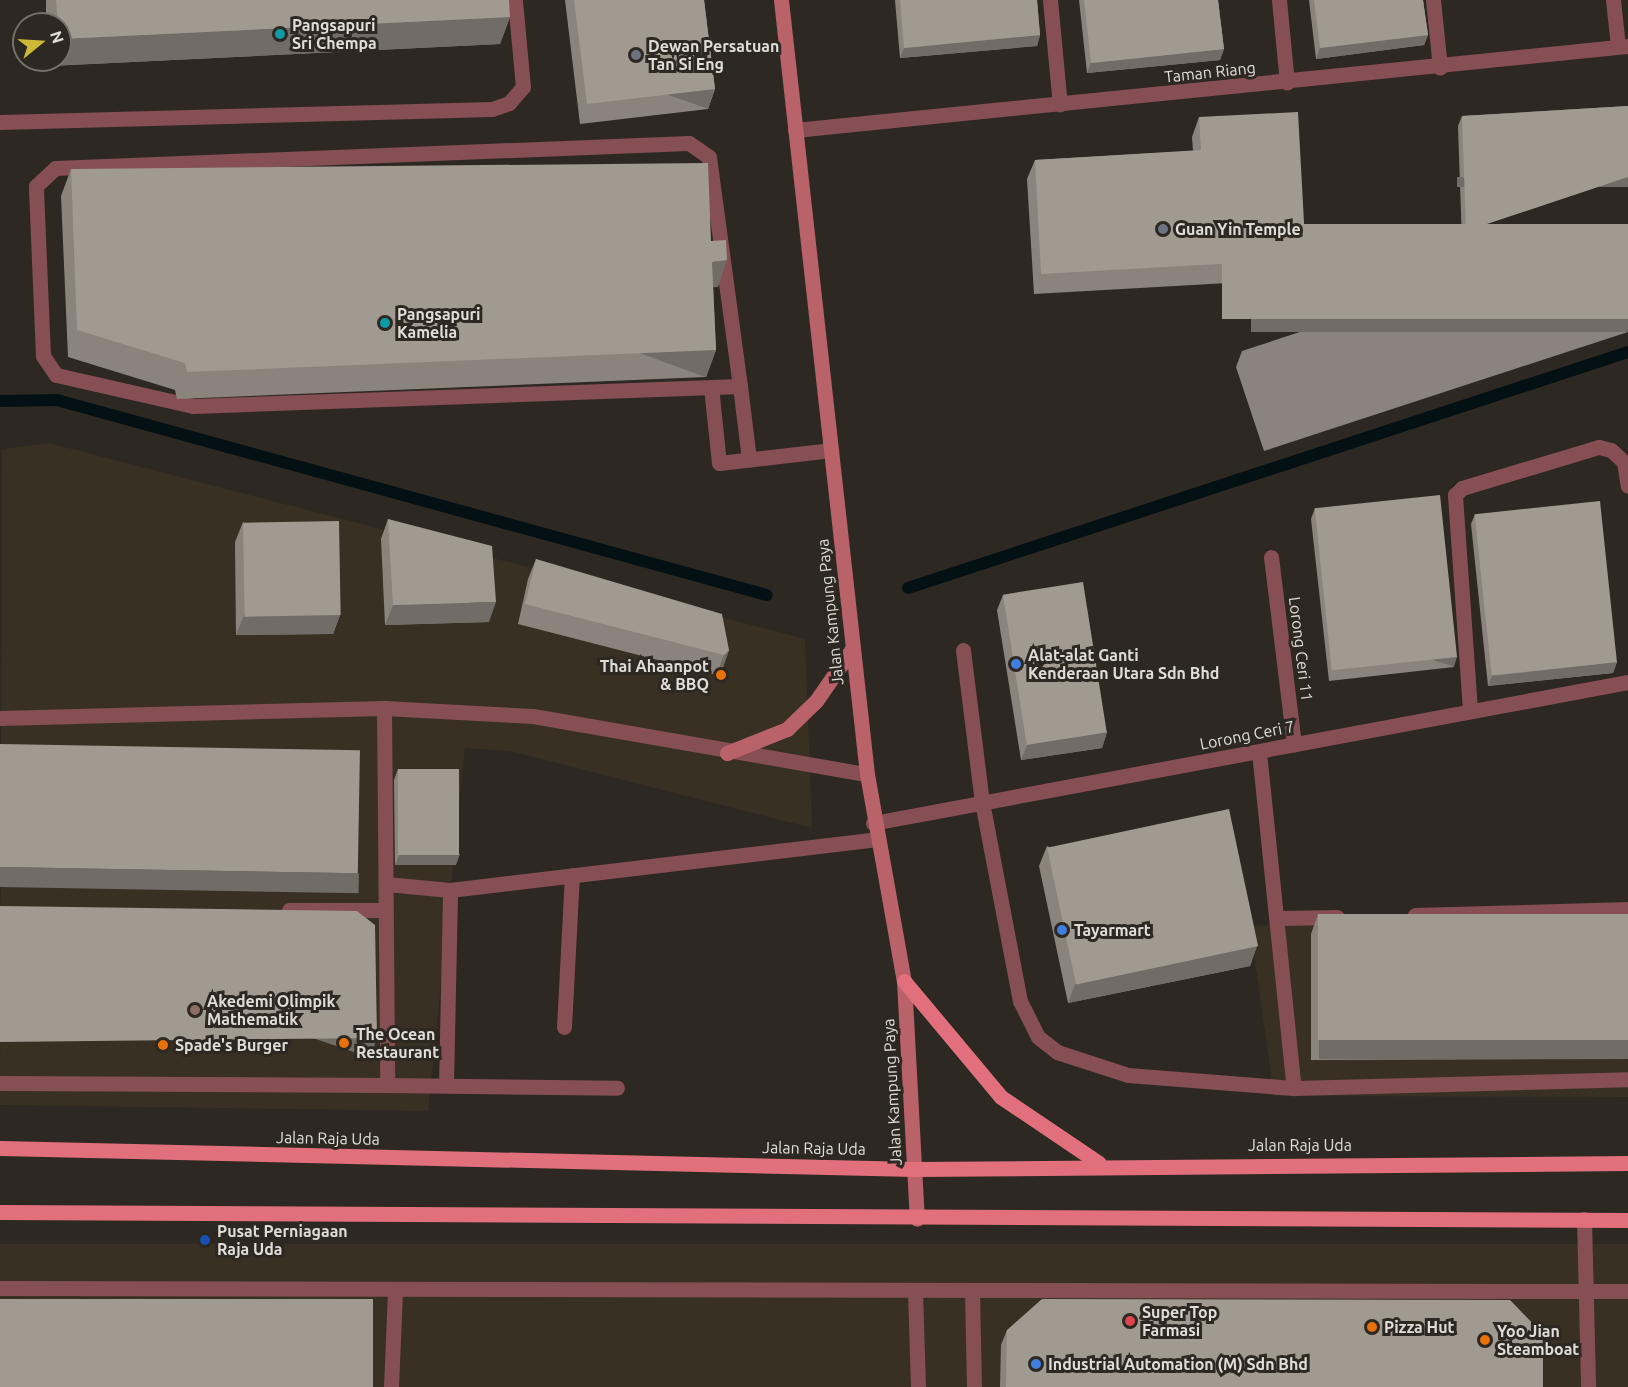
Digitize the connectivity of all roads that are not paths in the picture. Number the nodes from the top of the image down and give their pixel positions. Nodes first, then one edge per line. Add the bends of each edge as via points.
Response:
1 (514, 0) edge
2 (780, 0) edge
3 (1050, 0) edge
4 (1279, 0) edge
5 (1433, 0) edge
6 (1613, 0) edge
7 (1623, 46) edge
8 (1440, 68) junction
9 (1287, 82) junction
10 (1060, 105) junction
11 (0, 122) edge
12 (795, 130) junction
13 (740, 386) junction
14 (711, 387) junction
15 (831, 450) junction
16 (749, 459) junction
17 (1628, 486) edge
18 (1271, 557) dead end
19 (852, 649) junction
20 (963, 651) dead end
21 (1628, 682) edge
22 (384, 708) junction
23 (1470, 710) junction
24 (0, 718) edge
25 (1294, 745) junction
26 (1259, 752) junction
27 (727, 753) junction
28 (867, 774) junction
29 (982, 802) junction
30 (873, 823) junction
31 (875, 839) junction
32 (573, 875) junction
33 (386, 884) junction
34 (450, 890) junction
35 (1628, 909) edge
36 (386, 910) junction
37 (269, 911) edge
38 (1400, 915) edge
39 (1352, 916) edge
40 (1280, 918) junction
41 (904, 981) junction
42 (564, 1027) dead end
43 (1628, 1079) edge
44 (0, 1083) edge
45 (387, 1085) junction
46 (447, 1085) junction
47 (617, 1088) dead end
48 (1294, 1088) junction
49 (0, 1149) edge
50 (1100, 1163) junction
51 (1628, 1163) edge
52 (915, 1168) junction
53 (0, 1212) edge
54 (917, 1219) junction
55 (1584, 1219) junction
56 (1628, 1220) edge
57 (0, 1288) edge
58 (915, 1290) junction
59 (1586, 1290) junction
60 (395, 1291) junction
61 (972, 1291) junction
62 (1628, 1291) edge
63 (391, 1387) edge
64 (918, 1387) edge
65 (974, 1387) edge
66 (1588, 1387) edge

1 - 11 street via 523,87 509,103 492,110
2 - 12 street, Jalan Kampung Paya
3 - 10 street
4 - 9 street
5 - 8 street
6 - 7 street
7 - 8 street, Taman Riang
8 - 9 street, Taman Riang
9 - 10 street, Taman Riang
10 - 12 street, Taman Riang
12 - 15 street, Jalan Kampung Paya
13 - 14 street
13 - 14 street via 709,157 689,143 55,168 36,186 42,356 56,375 193,406
13 - 16 street
14 - 16 street via 719,463
15 - 16 street
15 - 19 street, Jalan Kampung Paya
17 - 23 street via 1624,462 1611,450 1599,447 1462,488 1455,495
18 - 25 street, Lorong Ceri 11
19 - 27 street via 816,701 787,729
19 - 28 street, Jalan Kampung Paya
20 - 29 street
21 - 23 street, Lorong Ceri 7
22 - 24 street
22 - 27 street via 533,716
22 - 33 street
23 - 25 street, Lorong Ceri 7
25 - 26 street, Lorong Ceri 7
26 - 29 street, Lorong Ceri 7
26 - 40 street
27 - 28 street
28 - 30 street, Jalan Kampung Paya
29 - 30 street, Lorong Ceri 7
29 - 48 street via 1020,1001 1038,1037 1057,1052 1128,1075
30 - 31 street, Jalan Kampung Paya
31 - 32 street
31 - 41 street, Jalan Kampung Paya
32 - 34 street
32 - 42 street
33 - 34 street
33 - 36 street
34 - 46 street
35 - 38 street
36 - 37 street
36 - 45 street
39 - 40 street
40 - 48 street
41 - 50 main road via 1001,1097
41 - 52 street, Jalan Kampung Paya
43 - 48 street
44 - 45 street
45 - 46 street
46 - 47 street
49 - 52 main road, Jalan Raja Uda
50 - 51 main road, Jalan Raja Uda
50 - 52 main road, Jalan Raja Uda
52 - 54 street, Jalan Kampung Paya
53 - 54 main road
54 - 55 main road
55 - 56 main road
55 - 59 street
57 - 60 street
58 - 60 street
58 - 61 street
58 - 64 street
59 - 61 street
59 - 62 street
59 - 66 street
60 - 63 street
61 - 65 street

